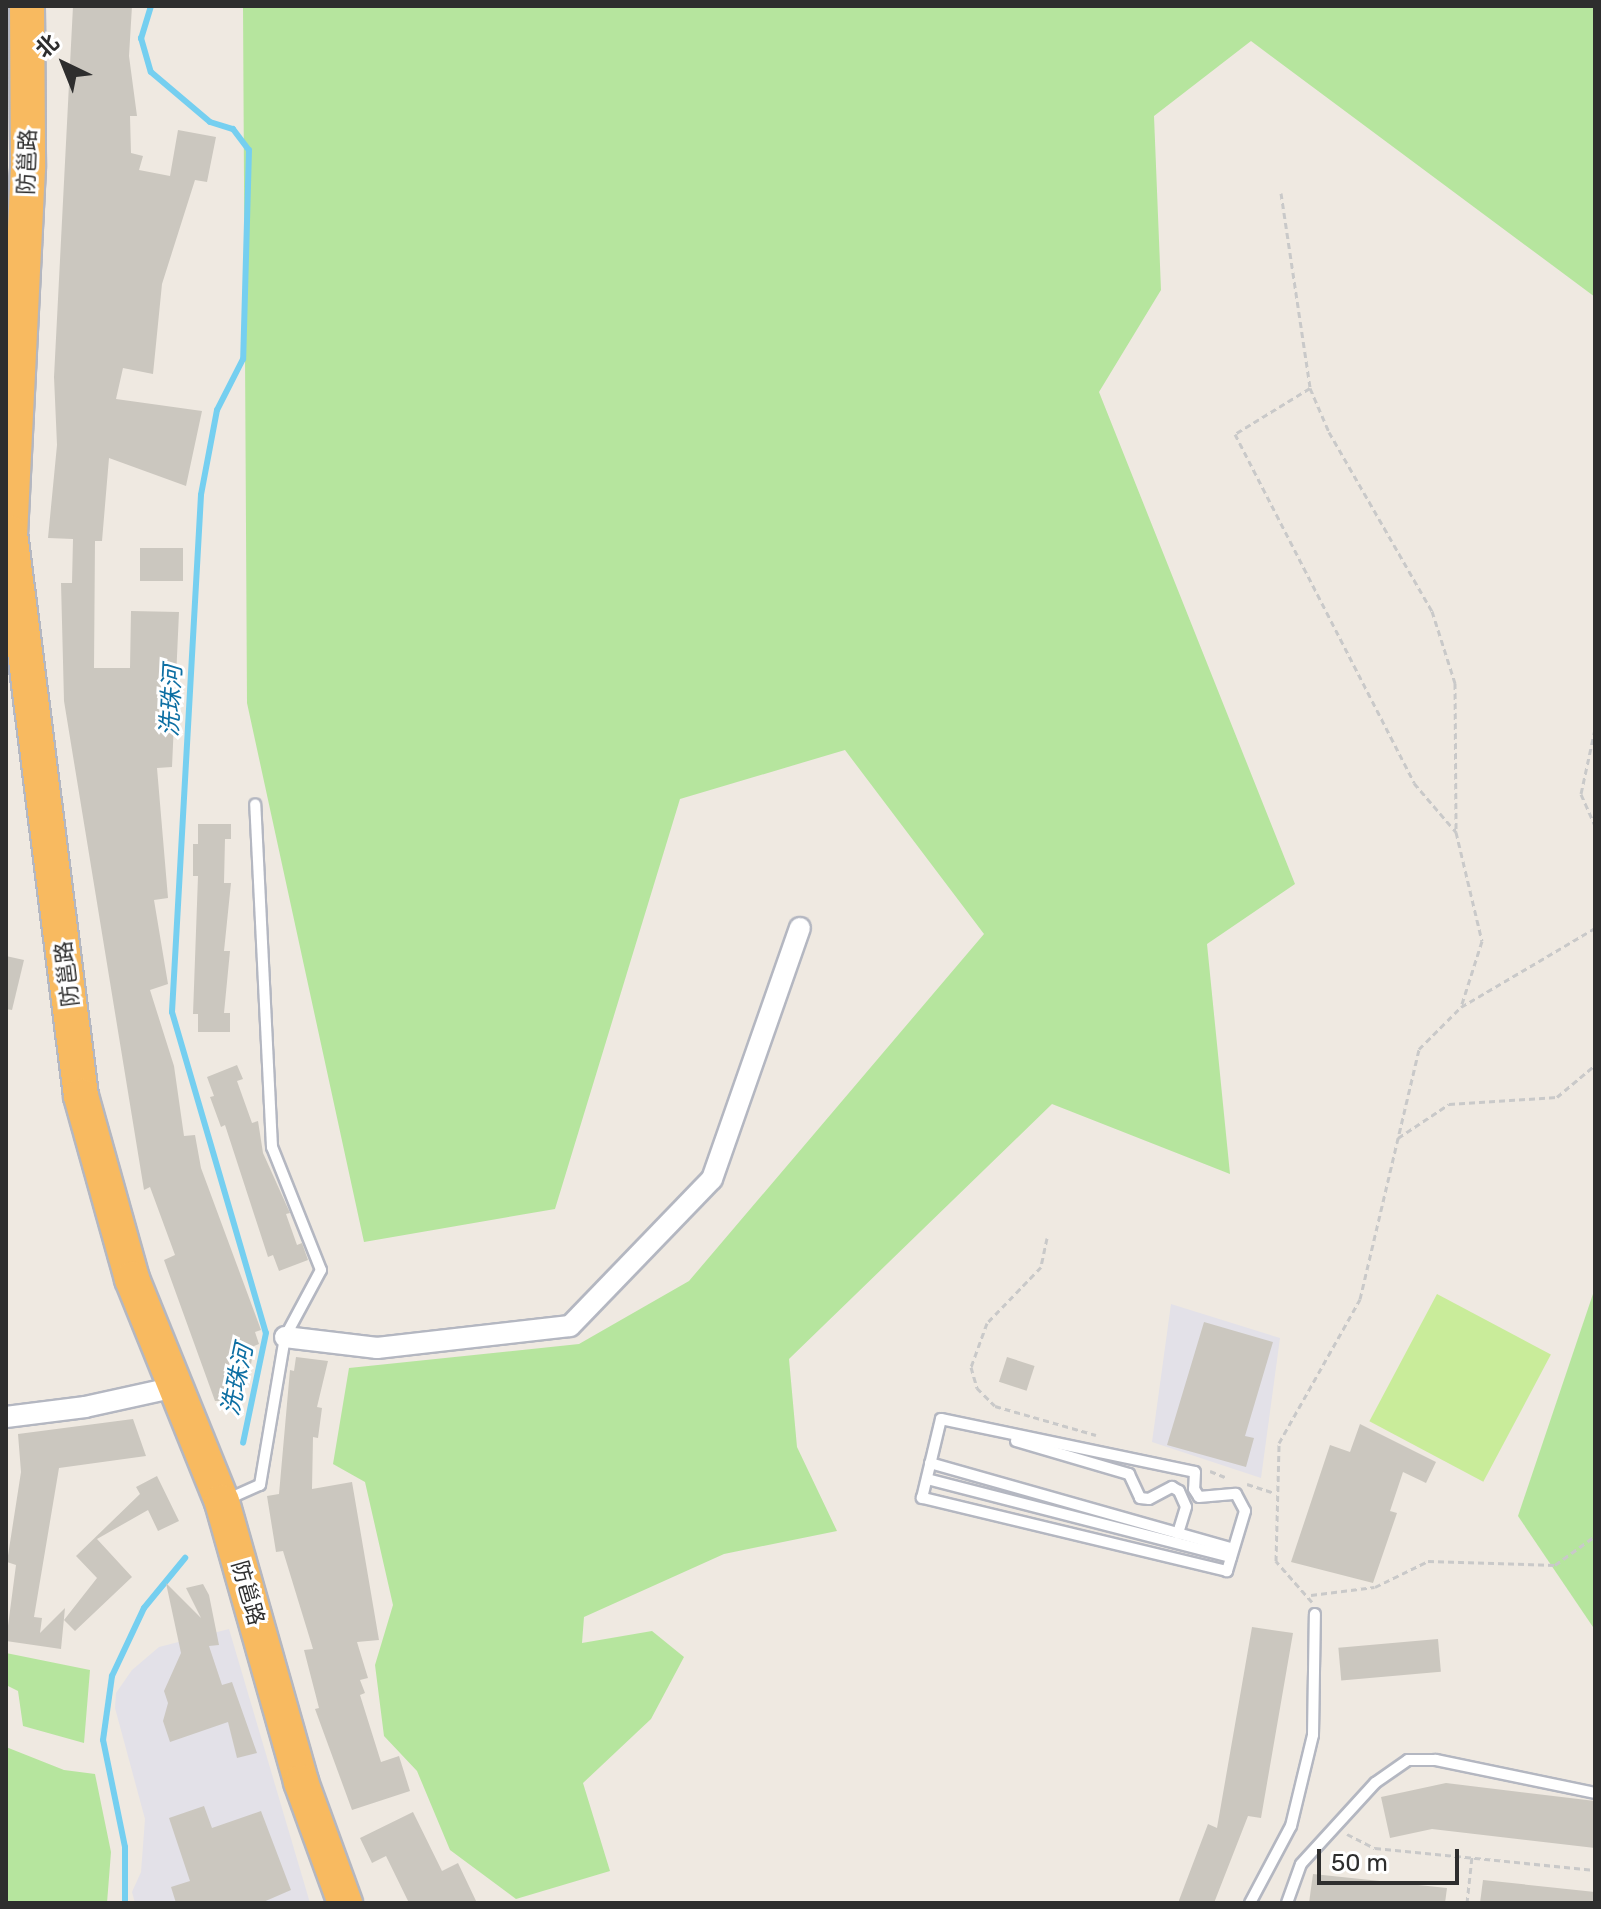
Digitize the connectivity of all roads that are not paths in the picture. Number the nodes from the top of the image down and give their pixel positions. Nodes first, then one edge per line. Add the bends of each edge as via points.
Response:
1 (27, 6) edge
2 (8, 532) edge
3 (255, 804) dead end
4 (800, 928) dead end
5 (285, 1337) junction
6 (176, 1387) junction
7 (6, 1417) edge
8 (941, 1419) junction
9 (930, 1463) junction
10 (927, 1479) junction
11 (222, 1502) junction
12 (1178, 1534) junction
13 (1232, 1553) junction
14 (1315, 1614) road end
15 (1595, 1793) edge
16 (345, 1903) edge
17 (1250, 1903) edge
18 (1287, 1903) edge

1 - 2 highway, 防邕路 via 28,168
2 - 6 highway, 防邕路 via 81,1096 132,1279
3 - 5 lane via 272,1147 321,1270
4 - 5 street via 712,1179 570,1326 377,1348
5 - 11 lane via 260,1485
6 - 7 street
6 - 11 highway, 防邕路
8 - 9 lane
8 - 12 lane via 1129,1474 1140,1498 1172,1487 1186,1507
8 - 13 lane via 1195,1472 1199,1497 1214,1499 1227,1493 1241,1501 1245,1511
9 - 10 lane
9 - 12 lane
10 - 13 lane
10 - 13 lane via 922,1498 1227,1571
11 - 16 highway, 防邕路 via 301,1782
12 - 13 lane
14 - 17 lane via 1313,1735 1291,1826
15 - 18 lane via 1436,1760 1408,1760 1375,1783 1301,1864

